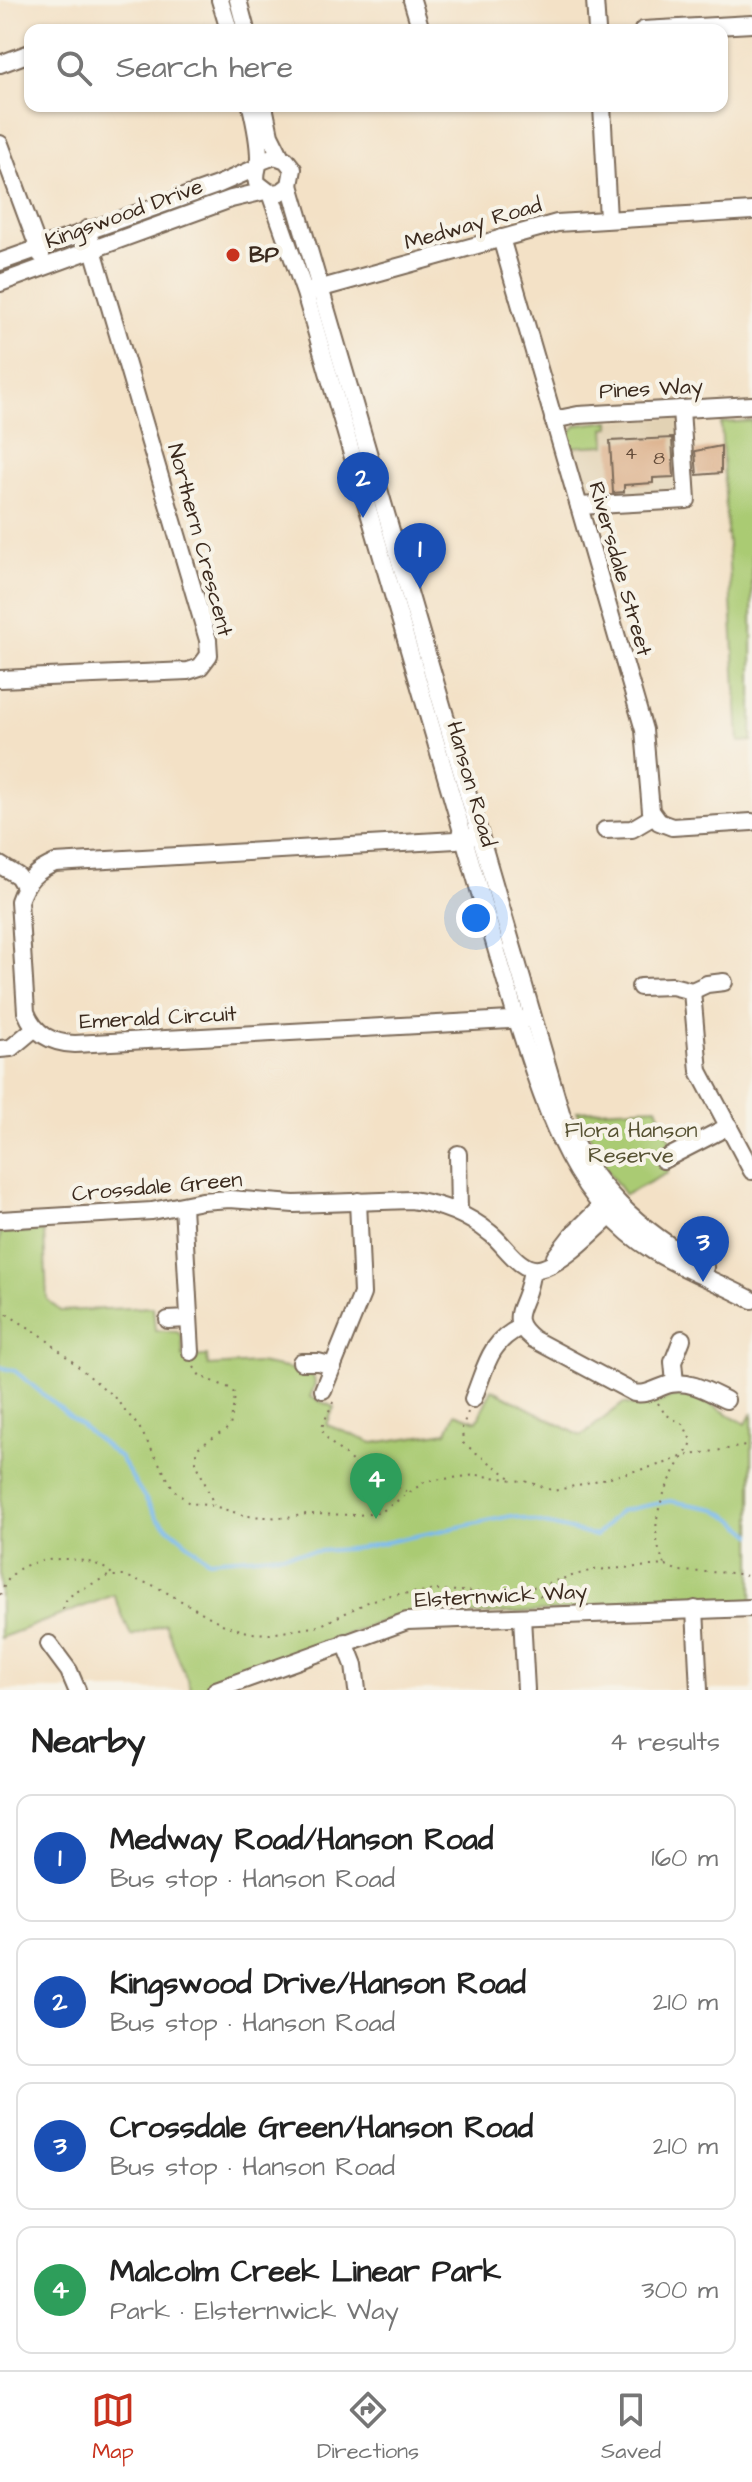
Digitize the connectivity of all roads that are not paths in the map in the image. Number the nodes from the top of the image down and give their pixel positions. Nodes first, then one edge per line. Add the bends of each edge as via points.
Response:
1 (220, 0) edge
2 (238, 0) edge
3 (412, 0) edge
4 (595, 0) edge
5 (227, 24) edge
6 (244, 24) edge
7 (419, 24) edge
8 (597, 24) edge
9 (752, 24) edge
10 (728, 25) edge
11 (24, 55) edge
12 (0, 64) edge
13 (252, 112) edge
14 (265, 112) edge
15 (602, 112) edge
16 (0, 144) edge
17 (281, 157) junction
18 (258, 165) junction
19 (290, 185) junction
20 (268, 192) junction
21 (189, 194) junction
22 (752, 211) edge
23 (195, 212) junction
24 (608, 219) junction
25 (87, 229) junction
26 (501, 238) junction
27 (38, 248) junction
28 (95, 248) junction
29 (0, 262) edge
30 (45, 266) junction
31 (0, 283) edge
32 (313, 290) junction
33 (752, 405) edge
34 (681, 409) junction
35 (553, 420) junction
36 (579, 506) junction
37 (0, 679) edge
38 (654, 816) junction
39 (752, 822) edge
40 (605, 830) dead end
41 (472, 836) junction
42 (0, 865) edge
43 (24, 886) junction
44 (724, 982) dead end
45 (640, 987) dead end
46 (692, 991) junction
47 (534, 1019) junction
48 (517, 1020) junction
49 (35, 1028) junction
50 (0, 1049) edge
51 (729, 1126) junction
52 (458, 1154) dead end
53 (663, 1160) dead end
54 (752, 1171) edge
55 (358, 1201) junction
56 (183, 1206) junction
57 (611, 1207) junction
58 (459, 1213) junction
59 (0, 1220) edge
60 (532, 1269) junction
61 (752, 1290) edge
62 (752, 1300) edge
63 (189, 1319) junction
64 (168, 1320) dead end
65 (521, 1327) junction
66 (682, 1339) dead end
67 (191, 1352) road end
68 (301, 1362) dead end
69 (333, 1366) junction
70 (675, 1383) junction
71 (323, 1390) road end
72 (473, 1399) road end
73 (726, 1400) dead end
74 (752, 1608) edge
75 (695, 1609) junction
76 (522, 1617) junction
77 (345, 1642) junction
78 (49, 1644) dead end
79 (77, 1690) edge
80 (216, 1690) edge
81 (357, 1690) edge
82 (526, 1690) edge
83 (699, 1690) edge

1 - 5 street
2 - 6 street
3 - 7 street
4 - 8 street
9 - 10 street
11 - 12 street
13 - 18 street
14 - 17 street
15 - 24 street
16 - 27 street
17 - 18 street via 269,156
17 - 19 street via 293,169
18 - 20 street via 257,183
18 - 21 street, Kingswood Drive
19 - 20 street
19 - 32 street, Hanson Road
20 - 23 street, Kingswood Drive
20 - 32 street, Hanson Road
21 - 23 street
21 - 25 street, Kingswood Drive
22 - 24 street, Medway Road
23 - 28 street, Kingswood Drive
24 - 26 street, Medway Road via 557,223
25 - 27 street, Kingswood Drive
25 - 28 street, Northern Crescent
26 - 32 street, Medway Road
26 - 35 street, Riversdale Street
27 - 29 street, Kingswood Drive
27 - 30 street
28 - 30 street, Kingswood Drive
28 - 37 street, Northern Crescent via 209,655 200,667 188,671
30 - 31 street, Kingswood Drive
32 - 41 street, Hanson Road
33 - 34 street, Pines Way
34 - 35 street, Pines Way
34 - 36 street via 687,500
35 - 36 street, Riversdale Street
36 - 38 street, Riversdale Street via 644,730
38 - 39 street via 672,827
38 - 40 street via 632,829
41 - 43 street via 55,863 37,870
41 - 47 street, Hanson Road
41 - 48 street, Hanson Road
42 - 43 street
43 - 49 street via 19,901 24,1006
44 - 46 street
45 - 46 street
46 - 51 street via 699,1071
47 - 48 street, Emerald Circuit
47 - 57 street, Hanson Road via 570,1135
48 - 49 street, Emerald Circuit via 75,1044 53,1041
48 - 57 street, Hanson Road via 559,1140 582,1182
49 - 50 street via 11,1048
51 - 53 street
51 - 54 street
52 - 58 street
55 - 56 street, Crossdale Green via 230,1199
55 - 58 street, Crossdale Green via 411,1200
55 - 69 street via 362,1294
56 - 59 street, Crossdale Green
56 - 63 street
57 - 60 street via 572,1235 549,1264
57 - 61 street, Hanson Road
57 - 62 street, Hanson Road via 651,1250
58 - 60 street, Crossdale Green
60 - 65 street via 518,1311
63 - 64 street
63 - 67 street
65 - 70 street via 533,1339 634,1393
65 - 72 street via 496,1344
66 - 70 street via 673,1362
68 - 69 street
69 - 71 street
70 - 73 street
74 - 75 street, Elsternwick Way
75 - 76 street, Elsternwick Way
75 - 83 street
76 - 77 street, Elsternwick Way via 407,1621
76 - 82 street
77 - 80 street, Elsternwick Way
77 - 81 street
78 - 79 street

